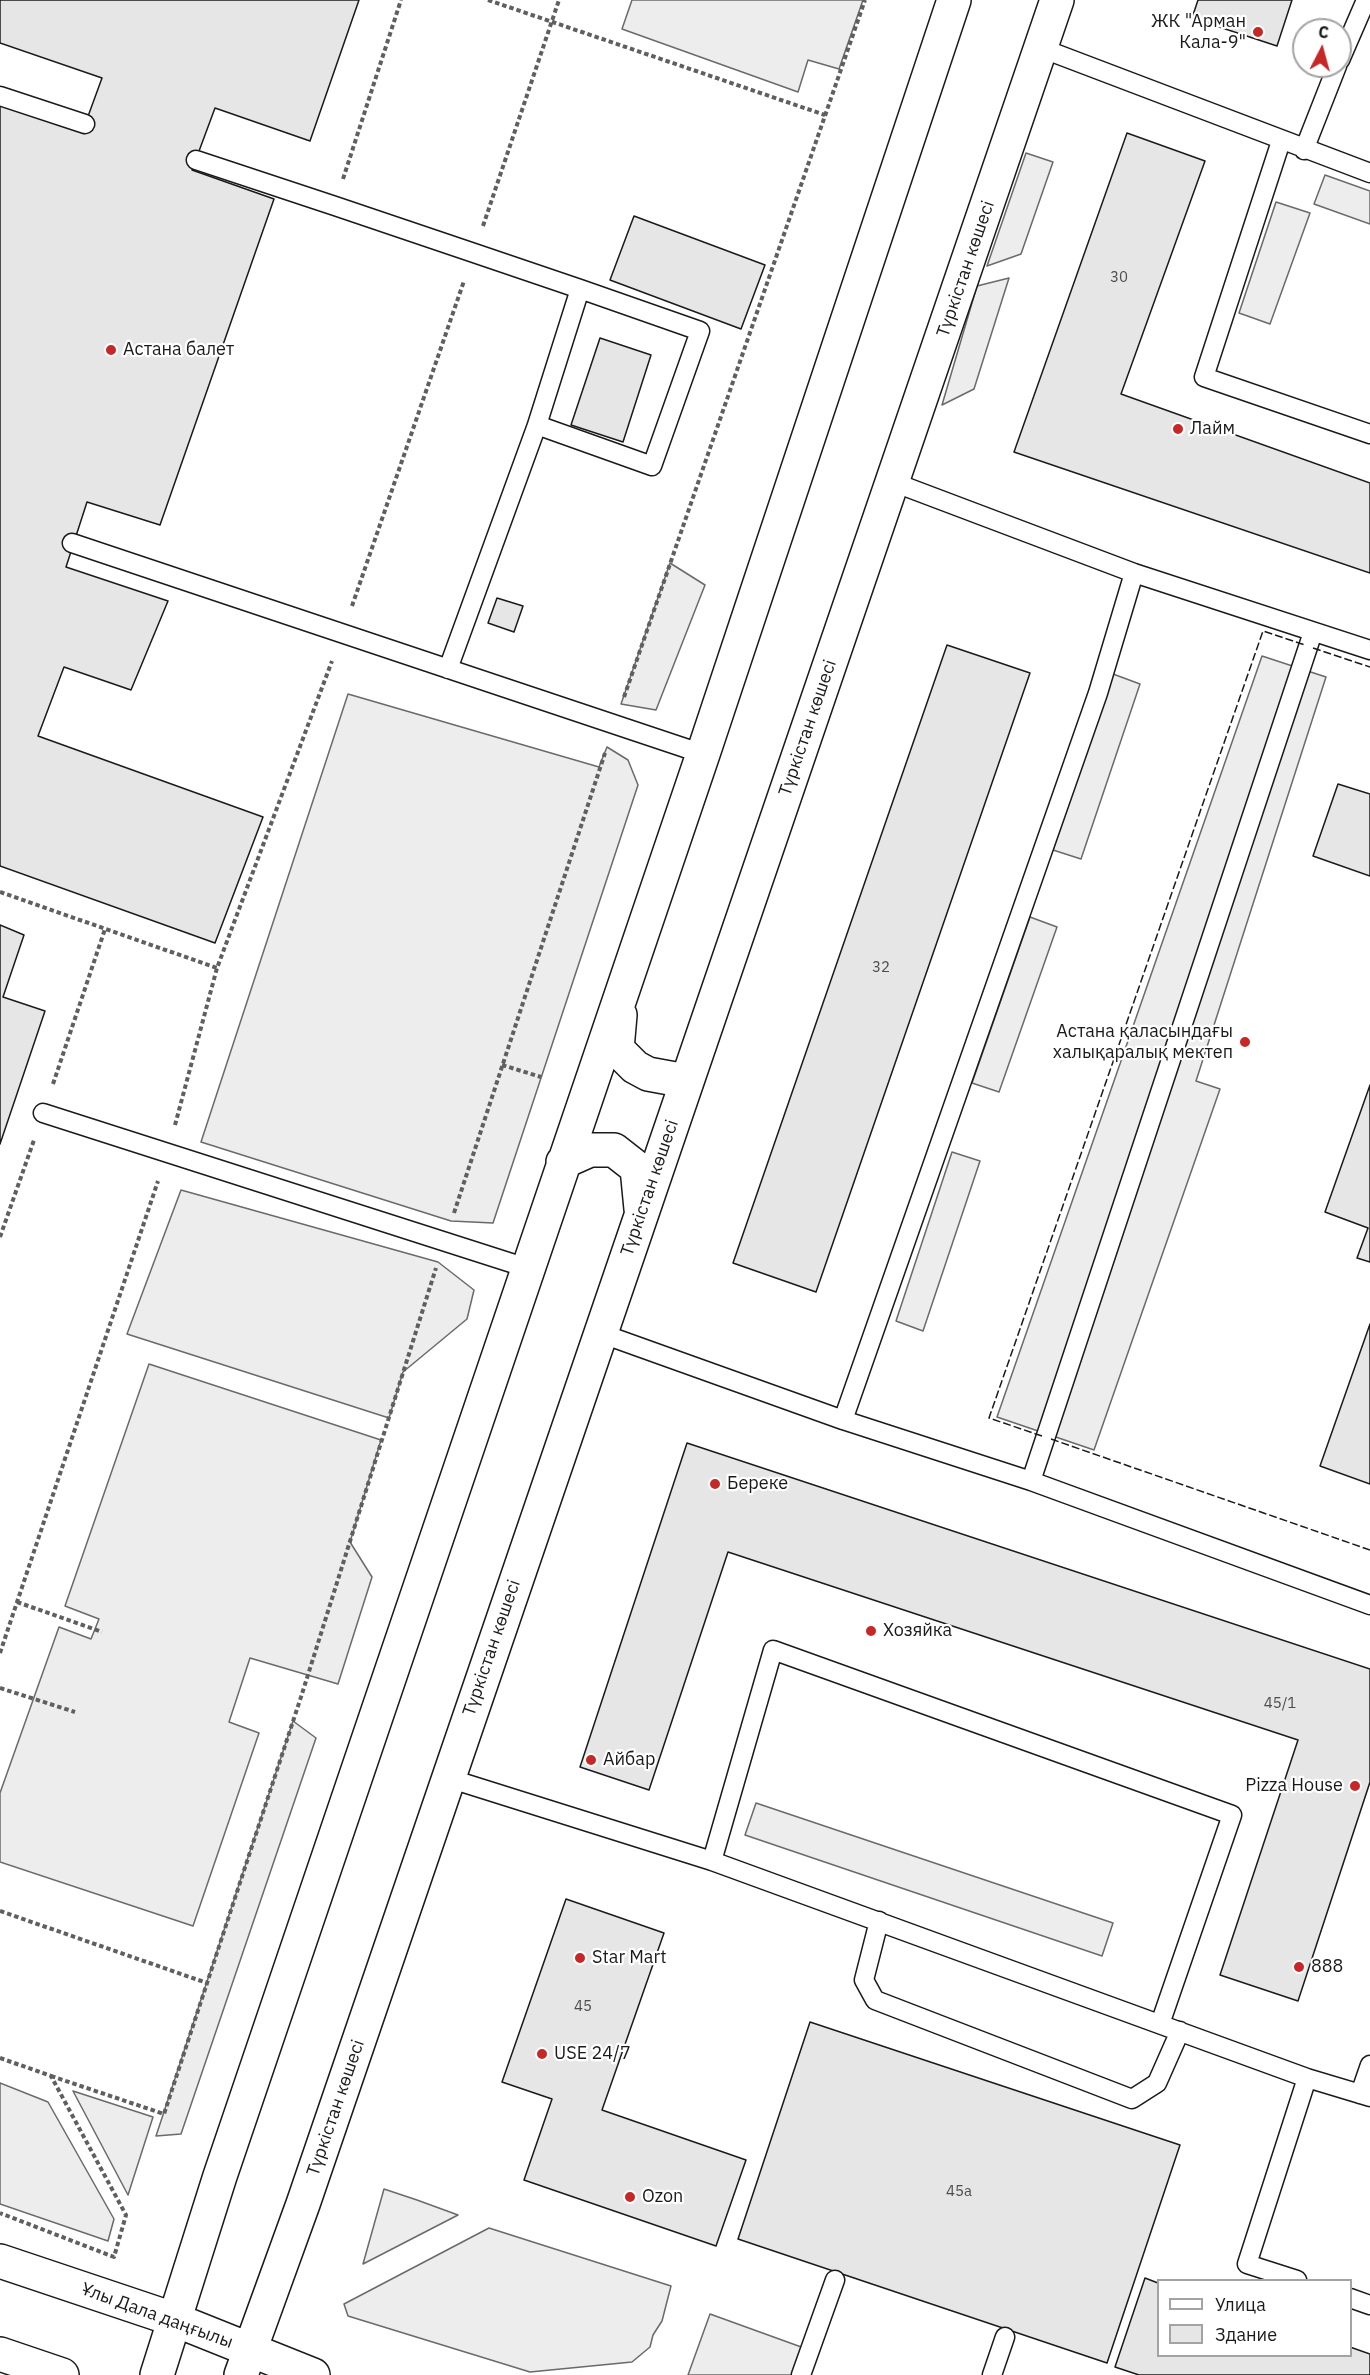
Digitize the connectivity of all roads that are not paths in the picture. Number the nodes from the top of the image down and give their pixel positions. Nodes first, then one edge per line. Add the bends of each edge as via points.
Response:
1 (954, 0) edge
2 (1057, 0) edge
3 (1366, 0) edge
4 (1352, 32) edge
5 (1041, 48) junction
6 (1332, 78) edge
7 (0, 96) edge
8 (86, 124) dead end
9 (1281, 141) junction
10 (1304, 150) junction
11 (196, 160) dead end
12 (1370, 173) edge
13 (580, 289) junction
14 (537, 425) junction
15 (1370, 434) edge
16 (893, 482) junction
17 (72, 543) dead end
18 (1134, 573) junction
19 (1313, 632) junction
20 (1370, 650) edge
21 (448, 669) junction
22 (703, 754) junction
23 (622, 990) junction
24 (686, 1081) junction
25 (43, 1113) dead end
26 (563, 1162) junction
27 (641, 1214) junction
28 (527, 1269) junction
29 (600, 1334) junction
30 (843, 1420) junction
31 (1031, 1481) junction
32 (1370, 1605) edge
33 (448, 1778) junction
34 (712, 1861) junction
35 (879, 1921) junction
36 (1160, 2024) junction
37 (1180, 2031) junction
38 (1370, 2065) edge
39 (1307, 2078) junction
40 (1365, 2096) edge
41 (0, 2261) edge
42 (1294, 2279) edge
43 (835, 2280) dead end
44 (1352, 2299) edge
45 (1370, 2305) edge
46 (173, 2319) junction
47 (1005, 2337) dead end
48 (0, 2354) edge
49 (246, 2363) edge
50 (62, 2375) edge
51 (157, 2375) edge
52 (313, 2375) edge
53 (801, 2375) edge
54 (992, 2375) edge

1 - 22 main road
2 - 5 main road, Түркістан көшесі
3 - 4 lane
5 - 9 lane
5 - 16 main road, Түркістан көшесі
6 - 10 lane
7 - 8 lane
9 - 10 lane
9 - 15 lane via 1204,377
10 - 12 lane
11 - 13 lane
13 - 14 lane
13 - 14 lane via 700,331 652,466
14 - 21 lane
16 - 18 lane
16 - 24 main road, Түркістан көшесі
17 - 21 lane
18 - 19 lane
18 - 30 lane via 1098,693
19 - 20 lane
19 - 31 lane
21 - 22 lane
22 - 23 main road
23 - 24 main road via 617,1048 634,1067 648,1074
23 - 26 main road
24 - 27 main road, Түркістан көшесі
25 - 28 lane
26 - 27 main road via 591,1150 614,1150 637,1168
26 - 28 main road
27 - 29 main road, Түркістан көшесі
28 - 46 main road
29 - 30 lane
29 - 33 main road, Түркістан көшесі
30 - 31 lane
31 - 32 lane
33 - 34 lane
33 - 49 main road, Түркістан көшесі
34 - 35 lane
34 - 36 lane via 773,1650 1232,1815
35 - 36 lane
35 - 37 lane via 864,1980 875,2000 1132,2099 1157,2084
36 - 37 lane
37 - 39 lane
38 - 40 lane
39 - 40 lane
39 - 42 lane via 1247,2264
41 - 46 main road, Ұлы Дала даңғылы
43 - 53 lane
44 - 45 lane
46 - 49 main road, Ұлы Дала даңғылы
46 - 51 main road
47 - 54 lane
48 - 50 main road
49 - 52 main road, Ұлы Дала даңғылы

